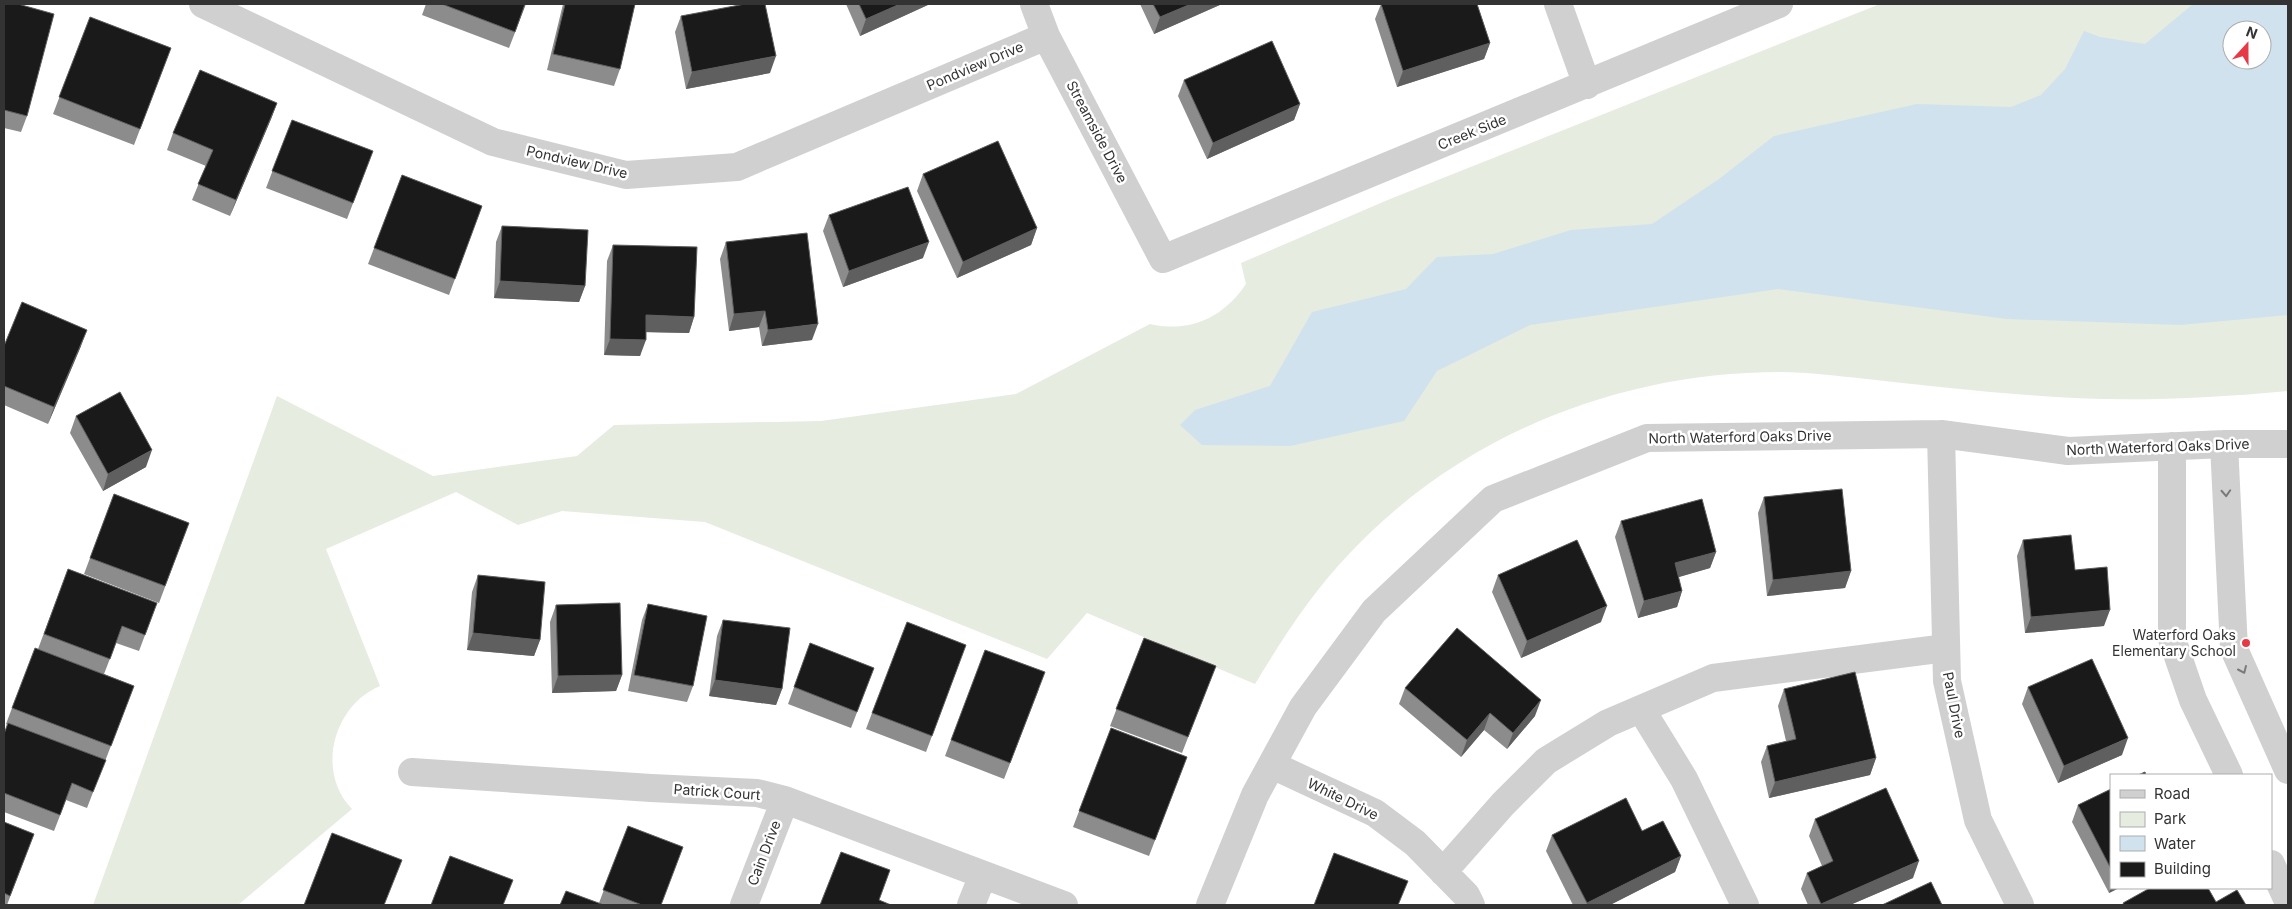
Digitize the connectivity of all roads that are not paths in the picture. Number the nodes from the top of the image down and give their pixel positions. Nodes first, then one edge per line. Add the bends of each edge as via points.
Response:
1 (203, 4) edge
2 (1034, 4) edge
3 (1558, 4) edge
4 (1779, 4) edge
5 (1046, 36) junction
6 (1587, 85) junction
7 (1163, 259) joint
8 (1941, 434) junction
9 (2224, 444) junction
10 (2288, 444) edge
11 (2172, 446) junction
12 (1946, 648) junction
13 (1641, 709) junction
14 (1272, 766) junction
15 (2288, 770) edge
16 (412, 772) dead end
17 (2229, 774) edge
18 (785, 800) junction
19 (2272, 866) edge
20 (1443, 872) junction
21 (983, 875) junction
22 (2288, 901) edge
23 (744, 905) edge
24 (971, 905) edge
25 (1064, 905) edge
26 (1210, 905) edge
27 (1471, 905) edge
28 (1746, 905) edge
29 (2020, 905) edge

1 - 5 street, Pondview Drive via 493,142 626,175 737,167
2 - 5 street, Streamside Drive
3 - 6 street
4 - 6 street, Creek Side
5 - 7 street, Streamside Drive
6 - 7 street, Creek Side
8 - 11 street, North Waterford Oaks Drive via 2068,451
8 - 12 street, Paul Drive
8 - 14 street, North Waterford Oaks Drive via 1647,438 1493,499 1374,611 1303,707
9 - 10 street, North Waterford Oaks Drive
9 - 11 street, North Waterford Oaks Drive
9 -> 15 street via 2234,649
11 - 17 street via 2172,638 2193,700
12 - 13 street via 1713,678
12 - 29 street, Paul Drive via 1947,681 1978,820
13 - 20 street via 1608,723 1546,761
13 - 28 street via 1684,779
14 - 20 street, White Drive via 1375,813 1415,843
14 - 26 street, North Waterford Oaks Drive via 1237,836
16 - 18 street, Patrick Court via 756,793
18 - 21 street, Patrick Court
18 - 23 street, Cain Drive
19 - 22 street
20 - 27 street, White Drive via 1466,895
21 - 24 street
21 - 25 street, Patrick Court

